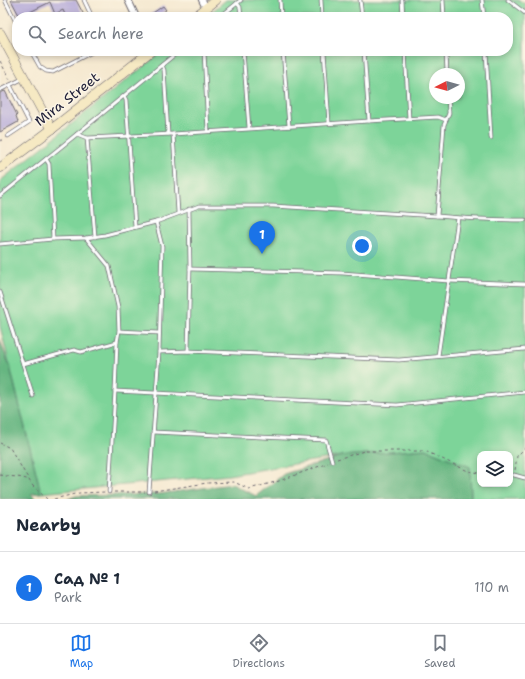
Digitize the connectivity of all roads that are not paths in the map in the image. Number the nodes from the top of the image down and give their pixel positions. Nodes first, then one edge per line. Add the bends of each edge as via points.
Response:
1 (5, 0) edge
2 (84, 0) edge
3 (128, 0) edge
4 (216, 0) edge
5 (241, 0) edge
6 (280, 0) edge
7 (321, 0) edge
8 (360, 0) edge
9 (402, 0) edge
10 (443, 0) edge
11 (482, 0) edge
12 (508, 0) edge
13 (237, 3) junction
14 (204, 4) edge
15 (90, 12) edge
16 (134, 12) edge
17 (226, 12) edge
18 (240, 12) edge
19 (281, 12) edge
20 (322, 12) edge
21 (361, 12) edge
22 (402, 12) edge
23 (444, 12) edge
24 (483, 12) edge
25 (525, 13) edge
26 (12, 14) edge
27 (0, 33) edge
28 (3, 45) edge
29 (34, 56) edge
30 (84, 56) edge
31 (144, 56) edge
32 (173, 56) edge
33 (204, 56) edge
34 (243, 56) edge
35 (283, 56) edge
36 (324, 56) edge
37 (364, 56) edge
38 (404, 56) edge
39 (446, 56) edge
40 (486, 56) edge
41 (162, 65) junction
42 (447, 68) edge
43 (24, 78) junction
44 (11, 84) junction
45 (0, 90) edge
46 (124, 96) junction
47 (448, 104) edge
48 (409, 119) junction
49 (446, 120) junction
50 (369, 121) junction
51 (329, 123) junction
52 (289, 126) junction
53 (249, 128) junction
54 (52, 129) junction
55 (208, 131) junction
56 (77, 134) junction
57 (168, 134) junction
58 (173, 134) junction
59 (8, 136) dead end
60 (128, 136) junction
61 (87, 138) junction
62 (491, 138) dead end
63 (46, 159) junction
64 (0, 168) edge
65 (0, 196) edge
66 (189, 209) junction
67 (178, 214) junction
68 (438, 216) junction
69 (458, 218) junction
70 (525, 220) edge
71 (156, 222) junction
72 (135, 227) junction
73 (95, 237) junction
74 (86, 238) junction
75 (53, 239) junction
76 (0, 244) edge
77 (190, 269) junction
78 (449, 281) junction
79 (525, 284) edge
80 (0, 292) edge
81 (119, 331) junction
82 (159, 333) junction
83 (117, 342) junction
84 (525, 349) edge
85 (188, 351) junction
86 (159, 352) junction
87 (438, 356) junction
88 (23, 364) junction
89 (115, 391) junction
90 (525, 392) edge
91 (156, 394) junction
92 (33, 396) dead end
93 (153, 432) junction
94 (332, 461) road end
95 (514, 475) road end
96 (525, 478) edge
97 (109, 492) road end
98 (149, 492) road end

1 - 26 lane
2 - 15 lane
3 - 16 street
4 - 14 main road
5 - 13 lane
6 - 19 lane
7 - 20 lane
8 - 21 lane
9 - 22 lane
10 - 23 lane
11 - 24 lane
12 - 25 lane
13 - 17 lane
13 - 18 lane
27 - 28 main road
28 - 43 main road
29 - 30 lane via 40,67 53,72
31 - 54 main road, Mira Street
32 - 41 lane
33 - 55 lane
34 - 53 lane
35 - 52 lane
36 - 51 lane
37 - 50 lane
38 - 48 lane
39 - 42 lane
40 - 62 lane
41 - 46 lane
41 - 57 lane
43 - 44 lane
43 - 54 main road
44 - 45 lane
44 - 59 lane via 29,122
46 - 56 lane
46 - 60 lane
47 - 49 lane
48 - 49 lane via 438,117
48 - 50 lane
49 - 68 lane
50 - 51 lane
51 - 52 lane
52 - 53 lane
53 - 55 lane
54 - 64 main road, Mira Street
55 - 58 lane
56 - 61 lane
56 - 63 lane
57 - 58 lane
57 - 60 lane
58 - 67 lane
60 - 61 lane
60 - 72 lane
61 - 73 lane
63 - 65 lane
63 - 75 lane via 49,164
66 - 67 lane
66 - 68 lane via 199,206 273,206
66 - 77 lane
67 - 71 lane
68 - 69 lane
69 - 70 lane
69 - 78 lane
71 - 72 lane
71 - 82 lane via 162,246
72 - 73 lane
73 - 74 lane
74 - 75 lane
74 - 81 lane via 110,266 118,306
75 - 76 lane
77 - 78 lane via 342,272
77 - 85 lane
78 - 79 lane
78 - 87 lane
80 - 88 lane
81 - 82 lane
81 - 83 lane
82 - 86 lane
83 - 88 lane via 81,352 74,350
83 - 89 lane
84 - 87 lane
85 - 86 lane
85 - 87 lane via 399,360
86 - 91 lane
88 - 92 lane
89 - 91 lane
89 - 97 lane
90 - 91 lane via 397,405
91 - 93 lane
93 - 94 lane via 326,440
93 - 98 lane
95 - 96 lane

